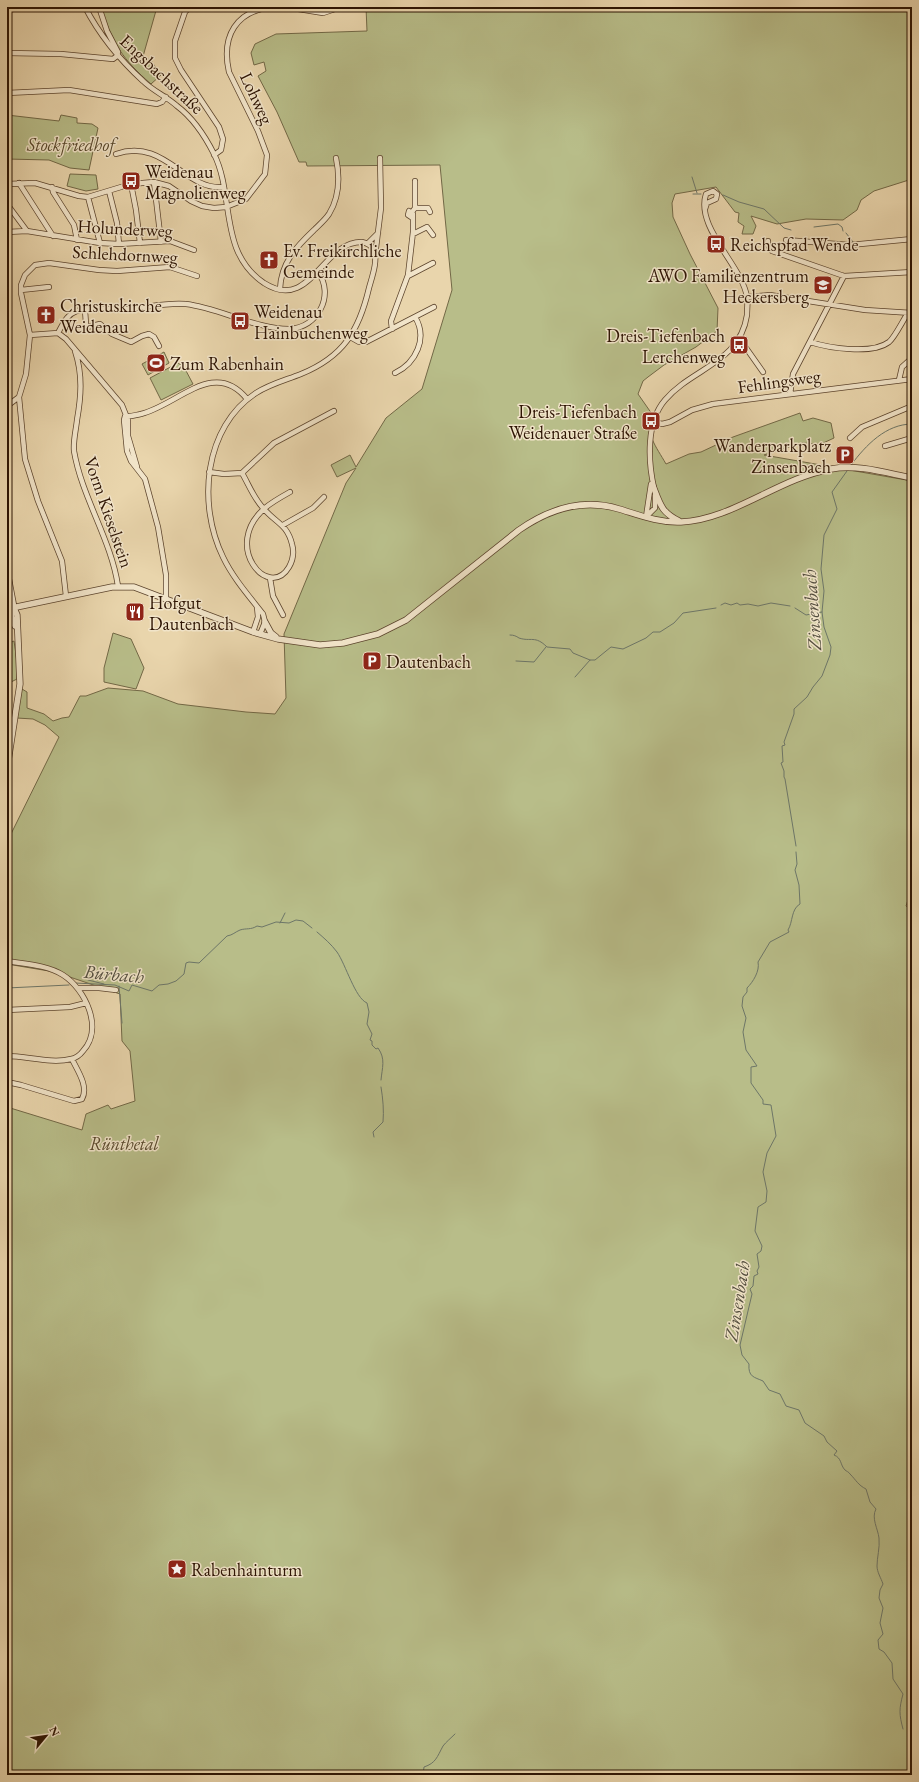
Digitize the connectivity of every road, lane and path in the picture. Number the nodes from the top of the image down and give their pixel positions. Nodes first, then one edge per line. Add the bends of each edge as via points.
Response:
1 (27, 7) edge
2 (85, 7) edge
3 (100, 7) edge
4 (190, 7) edge
5 (274, 7) edge
6 (286, 7) edge
7 (341, 7) edge
8 (17, 8) edge
9 (7, 10) edge
10 (7, 53) edge
11 (117, 56) junction
12 (7, 93) edge
13 (166, 97) junction
14 (116, 154) dead end
15 (214, 155) junction
16 (336, 158) dead end
17 (380, 158) dead end
18 (414, 181) dead end
19 (154, 182) junction
20 (19, 183) junction
21 (7, 184) edge
22 (131, 184) junction
23 (52, 187) junction
24 (223, 187) junction
25 (109, 191) junction
26 (88, 197) junction
27 (7, 204) edge
28 (226, 207) junction
29 (705, 209) dead end
30 (413, 212) junction
31 (430, 212) dead end
32 (27, 231) junction
33 (7, 232) edge
34 (378, 234) junction
35 (413, 234) junction
36 (433, 235) dead end
37 (53, 236) junction
38 (77, 240) junction
39 (786, 240) dead end
40 (912, 240) edge
41 (768, 241) dead end
42 (161, 242) junction
43 (100, 243) junction
44 (140, 243) junction
45 (368, 243) junction
46 (119, 244) junction
47 (194, 250) dead end
48 (374, 250) junction
49 (433, 263) dead end
50 (318, 272) junction
51 (912, 272) edge
52 (197, 276) dead end
53 (408, 276) junction
54 (844, 276) junction
55 (49, 288) dead end
56 (280, 289) junction
57 (21, 290) junction
58 (747, 297) junction
59 (828, 305) junction
60 (434, 307) dead end
61 (85, 310) junction
62 (910, 313) edge
63 (415, 317) junction
64 (392, 329) junction
65 (58, 334) junction
66 (30, 335) junction
67 (350, 337) junction
68 (739, 338) junction
69 (810, 342) junction
70 (159, 346) dead end
71 (76, 351) junction
72 (912, 358) edge
73 (763, 372) dead end
74 (395, 373) dead end
75 (912, 379) edge
76 (899, 380) junction
77 (790, 394) junction
78 (19, 397) junction
79 (247, 400) junction
80 (7, 406) edge
81 (912, 406) edge
82 (334, 411) dead end
83 (126, 416) junction
84 (654, 422) junction
85 (850, 438) dead end
86 (912, 438) edge
87 (885, 446) dead end
88 (209, 472) junction
89 (242, 473) junction
90 (912, 478) edge
91 (653, 483) junction
92 (290, 492) dead end
93 (324, 498) dead end
94 (263, 509) junction
95 (646, 517) junction
96 (681, 522) junction
97 (283, 525) junction
98 (7, 572) edge
99 (270, 578) junction
100 (118, 586) junction
101 (66, 596) junction
102 (166, 598) junction
103 (256, 605) junction
104 (14, 608) junction
105 (7, 609) edge
106 (283, 615) dead end
107 (265, 622) junction
108 (253, 632) junction
109 (260, 634) junction
110 (278, 639) junction
111 (7, 768) edge
112 (7, 961) edge
113 (78, 988) junction
114 (116, 990) dead end
115 (86, 1003) junction
116 (7, 1010) edge
117 (7, 1056) edge
118 (72, 1059) junction
119 (7, 1082) edge

1 - 8 street
2 - 11 street, Engsbachstraße
3 - 11 street via 106,31 118,52
4 - 15 street via 185,12 175,41 175,58 219,127 223,139 221,150
5 - 28 street, Lohweg via 252,12 228,37 226,51 229,72 267,155 265,174 258,185 246,199
6 - 7 street via 322,13
8 - 9 street
10 - 11 street via 61,54 113,59
11 - 13 street, Engsbachstraße via 143,82
12 - 13 street via 69,90 157,104
13 - 15 street, Engsbachstraße via 198,127
14 - 24 street via 125,151 158,155 196,180
15 - 24 street, Engsbachstraße
16 - 56 street via 340,175 334,204 328,216 290,254
17 - 34 street via 381,208
18 - 30 street
19 - 22 street
19 - 28 street via 169,186 202,206
19 - 42 street
20 - 21 street
20 - 23 street via 35,182
20 - 37 street
22 - 25 street
22 - 44 street
23 - 26 street
23 - 38 street via 74,225
24 - 28 street, Engsbachstraße
25 - 26 street
25 - 46 street
26 - 43 street
27 - 32 street
28 - 56 street, Engsbachstraße via 229,226 241,258 263,282 272,288
29 - 58 street via 714,235 741,279
30 - 31 street via 428,208
30 - 35 street
32 - 33 street, Holunderweg
32 - 37 street, Holunderweg
34 - 45 street
34 - 48 street
35 - 36 street via 427,227
35 - 53 street
37 - 38 street, Holunderweg
38 - 43 street, Holunderweg
39 - 40 street via 850,245
41 - 54 street via 772,251
42 - 44 street, Holunderweg
42 - 47 street, Holunderweg via 178,243
43 - 46 street, Holunderweg
44 - 46 street, Holunderweg
45 - 48 street
45 - 50 street via 357,242 344,248 333,255
48 - 67 street via 375,259 368,292 361,317
49 - 53 street
50 - 56 street via 309,282 299,287 290,290
50 - 61 street via 323,279 325,291 322,305 318,315 300,327 277,328 185,304
51 - 54 street
52 - 57 street, Schlehdornweg via 170,267 117,271 41,263 24,275
53 - 64 street via 391,321
54 - 59 street
55 - 57 street
57 - 66 street
58 - 59 street via 770,295
58 - 68 street via 745,324
59 - 62 street
59 - 69 street
60 - 63 street
61 - 65 street via 67,317
61 - 70 street via 87,327 100,324 112,334 131,342 149,334
62 - 69 street via 890,341 880,346 840,348
63 - 64 street
63 - 74 street via 421,335 418,352 408,365
64 - 67 street via 366,342 359,342
65 - 66 street
65 - 71 street
66 - 78 street via 26,374
67 - 79 street via 327,361 311,370 274,383
68 - 73 street
68 - 84 street via 720,360 665,400
69 - 77 street via 793,374
71 - 83 street via 117,397
71 - 100 street, Vorm Kieselstein via 81,378 74,448 86,491 113,558
72 - 76 street via 902,367
75 - 76 street, Fehlingsweg
76 - 77 street, Fehlingsweg
77 - 84 street, Fehlingsweg via 713,404 692,410 670,422
78 - 80 street
78 - 101 street via 25,459 38,501 62,561
79 - 83 street via 233,385 217,381 197,387 149,412
79 - 88 street via 222,431 215,446
81 - 85 street via 862,427
82 - 89 street via 274,442
83 - 102 street via 131,449 137,467 145,479 158,527 166,575
84 - 91 street via 650,442
86 - 87 street
88 - 89 street
88 - 103 street via 209,508 216,540 228,569
89 - 94 street
90 - 96 street via 880,471 832,468 782,485 709,518
91 - 95 street
91 - 95 street via 655,505
91 - 96 street via 663,510
92 - 94 street
93 - 97 street via 313,508
94 - 97 street
94 - 99 street via 248,532 247,551 256,568
95 - 96 street
95 - 110 street via 595,504 570,506 548,513 520,530 406,620 390,629 370,637 328,645
97 - 99 street via 292,543 293,558 284,574
98 - 104 street
99 - 106 street via 274,596
100 - 101 street
100 - 102 street via 134,587
101 - 104 street
102 - 108 street
103 - 107 street
103 - 108 street via 258,617
104 - 105 street
104 - 111 street via 11,616 17,630 20,684
107 - 109 street
107 - 110 street
108 - 109 street
109 - 110 street
112 - 113 street via 46,967 63,975
113 - 114 street
113 - 115 street
115 - 116 street via 70,1007
115 - 118 street via 91,1017 91,1038 86,1048
117 - 118 street
118 - 119 street via 83,1083 85,1092 82,1099 74,1101

